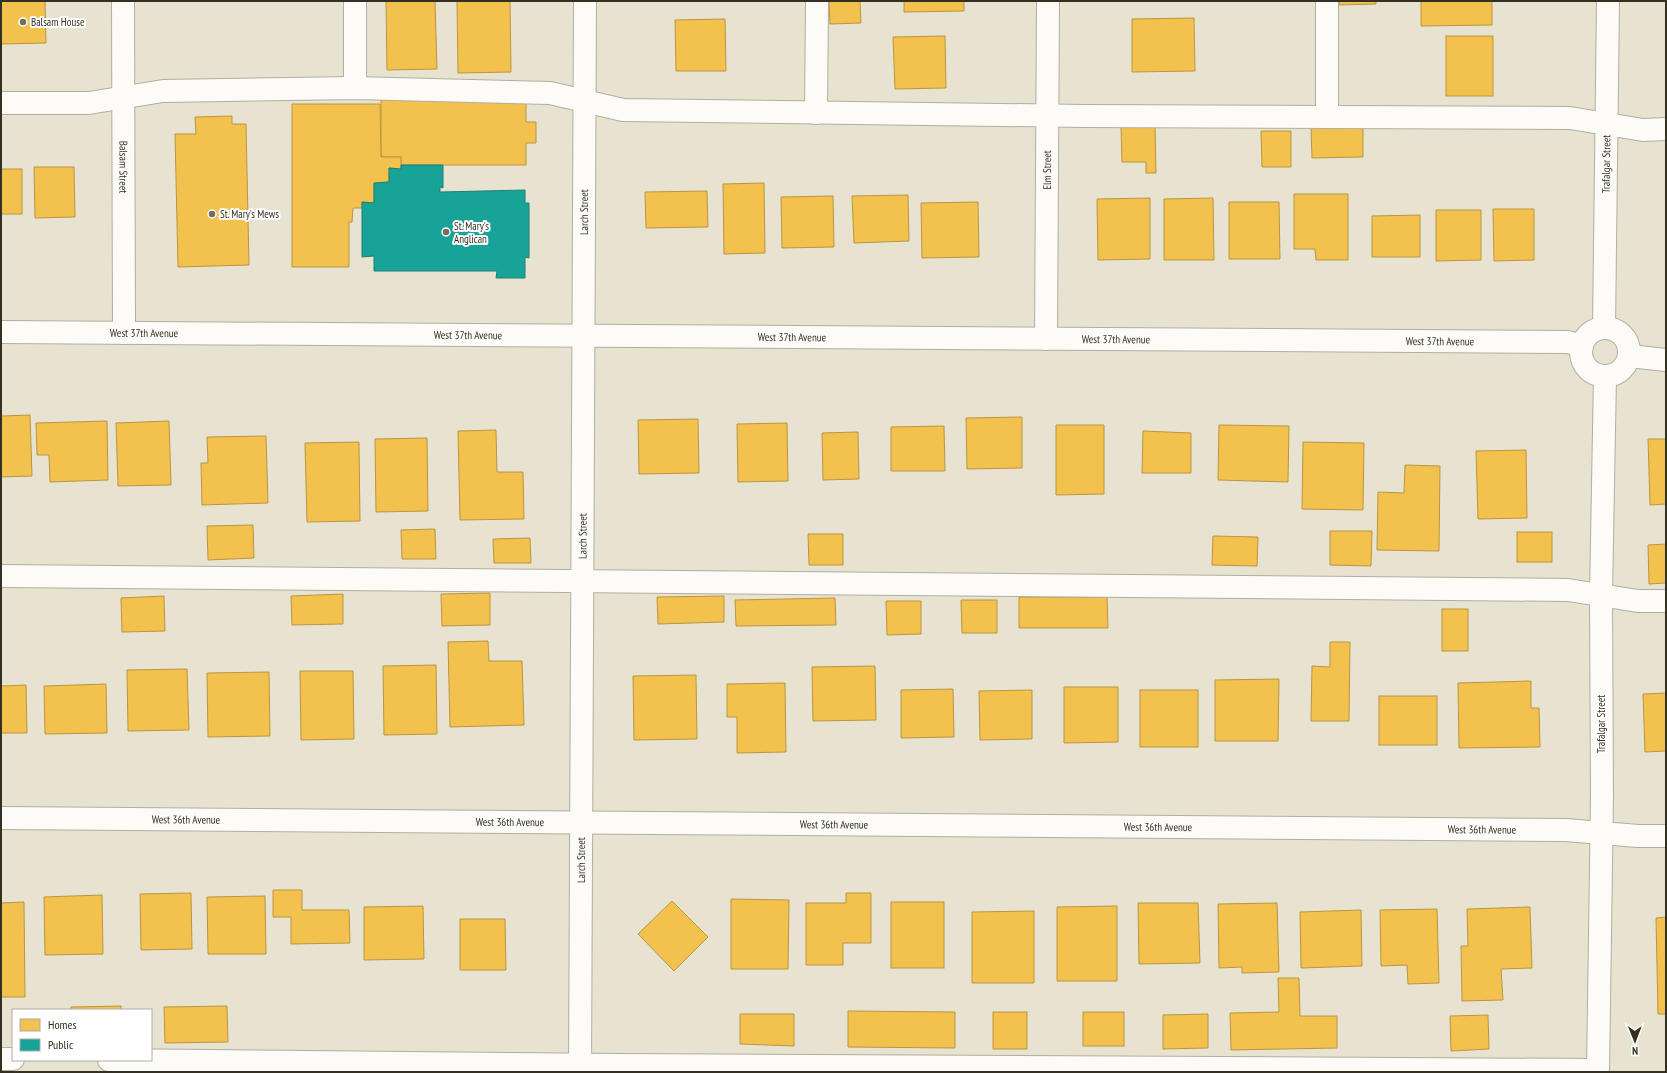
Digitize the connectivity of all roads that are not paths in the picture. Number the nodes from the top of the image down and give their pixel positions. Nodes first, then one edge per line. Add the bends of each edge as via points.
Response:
1 (123, 1) edge
2 (355, 1) edge
3 (585, 1) edge
4 (817, 1) edge
5 (1048, 1) edge
6 (1327, 1) edge
7 (1608, 1) edge
8 (355, 88) junction
9 (123, 98) junction
10 (584, 101) junction
11 (1, 103) edge
12 (816, 113) junction
13 (1047, 116) junction
14 (1327, 117) junction
15 (1606, 124) junction
16 (1666, 129) edge
17 (1604, 328) junction
18 (1, 332) edge
19 (124, 333) junction
20 (583, 336) junction
21 (1046, 339) junction
22 (1582, 346) junction
23 (1629, 356) junction
24 (1666, 360) edge
25 (1605, 376) junction
26 (1, 576) edge
27 (582, 581) junction
28 (1601, 595) junction
29 (1666, 601) edge
30 (1, 818) edge
31 (581, 823) junction
32 (1602, 833) junction
33 (1666, 836) edge
34 (1, 1059) edge
35 (12, 1059) edge
36 (152, 1061) edge
37 (580, 1068) edge
38 (1598, 1071) edge

1 - 9 street, Balsam Street
2 - 8 street
3 - 10 street, Larch Street
4 - 12 street
5 - 13 street, Elm Street
6 - 14 street
7 - 15 street, Trafalgar Street
8 - 9 street via 163,91
8 - 10 street via 550,93
9 - 11 street via 89,103
9 - 19 street, Balsam Street
10 - 12 street via 623,110
10 - 20 street, Larch Street
12 - 13 street
13 - 14 street
13 - 21 street, Elm Street
14 - 15 street via 1570,118
15 - 16 street via 1643,130
15 - 17 street, Trafalgar Street
17 - 22 street via 1590,334
17 - 23 street via 1614,330 1623,336 1628,345
18 - 19 street, West 37th Avenue
19 - 20 street, West 37th Avenue
20 - 21 street, West 37th Avenue
20 - 27 street, Larch Street
21 - 22 street, West 37th Avenue via 1568,342
22 - 25 street via 1582,357 1586,366 1594,373
23 - 24 street
23 - 25 street via 1620,370
25 - 28 street, Trafalgar Street
26 - 27 street
27 - 28 street via 1568,590
27 - 31 street, Larch Street
28 - 29 street via 1638,602
28 - 32 street, Trafalgar Street
30 - 31 street, West 36th Avenue
31 - 32 street, West 36th Avenue via 1566,830
31 - 37 street, Larch Street
32 - 33 street, West 36th Avenue
32 - 38 street, Trafalgar Street
34 - 35 street
36 - 37 street
37 - 38 street

